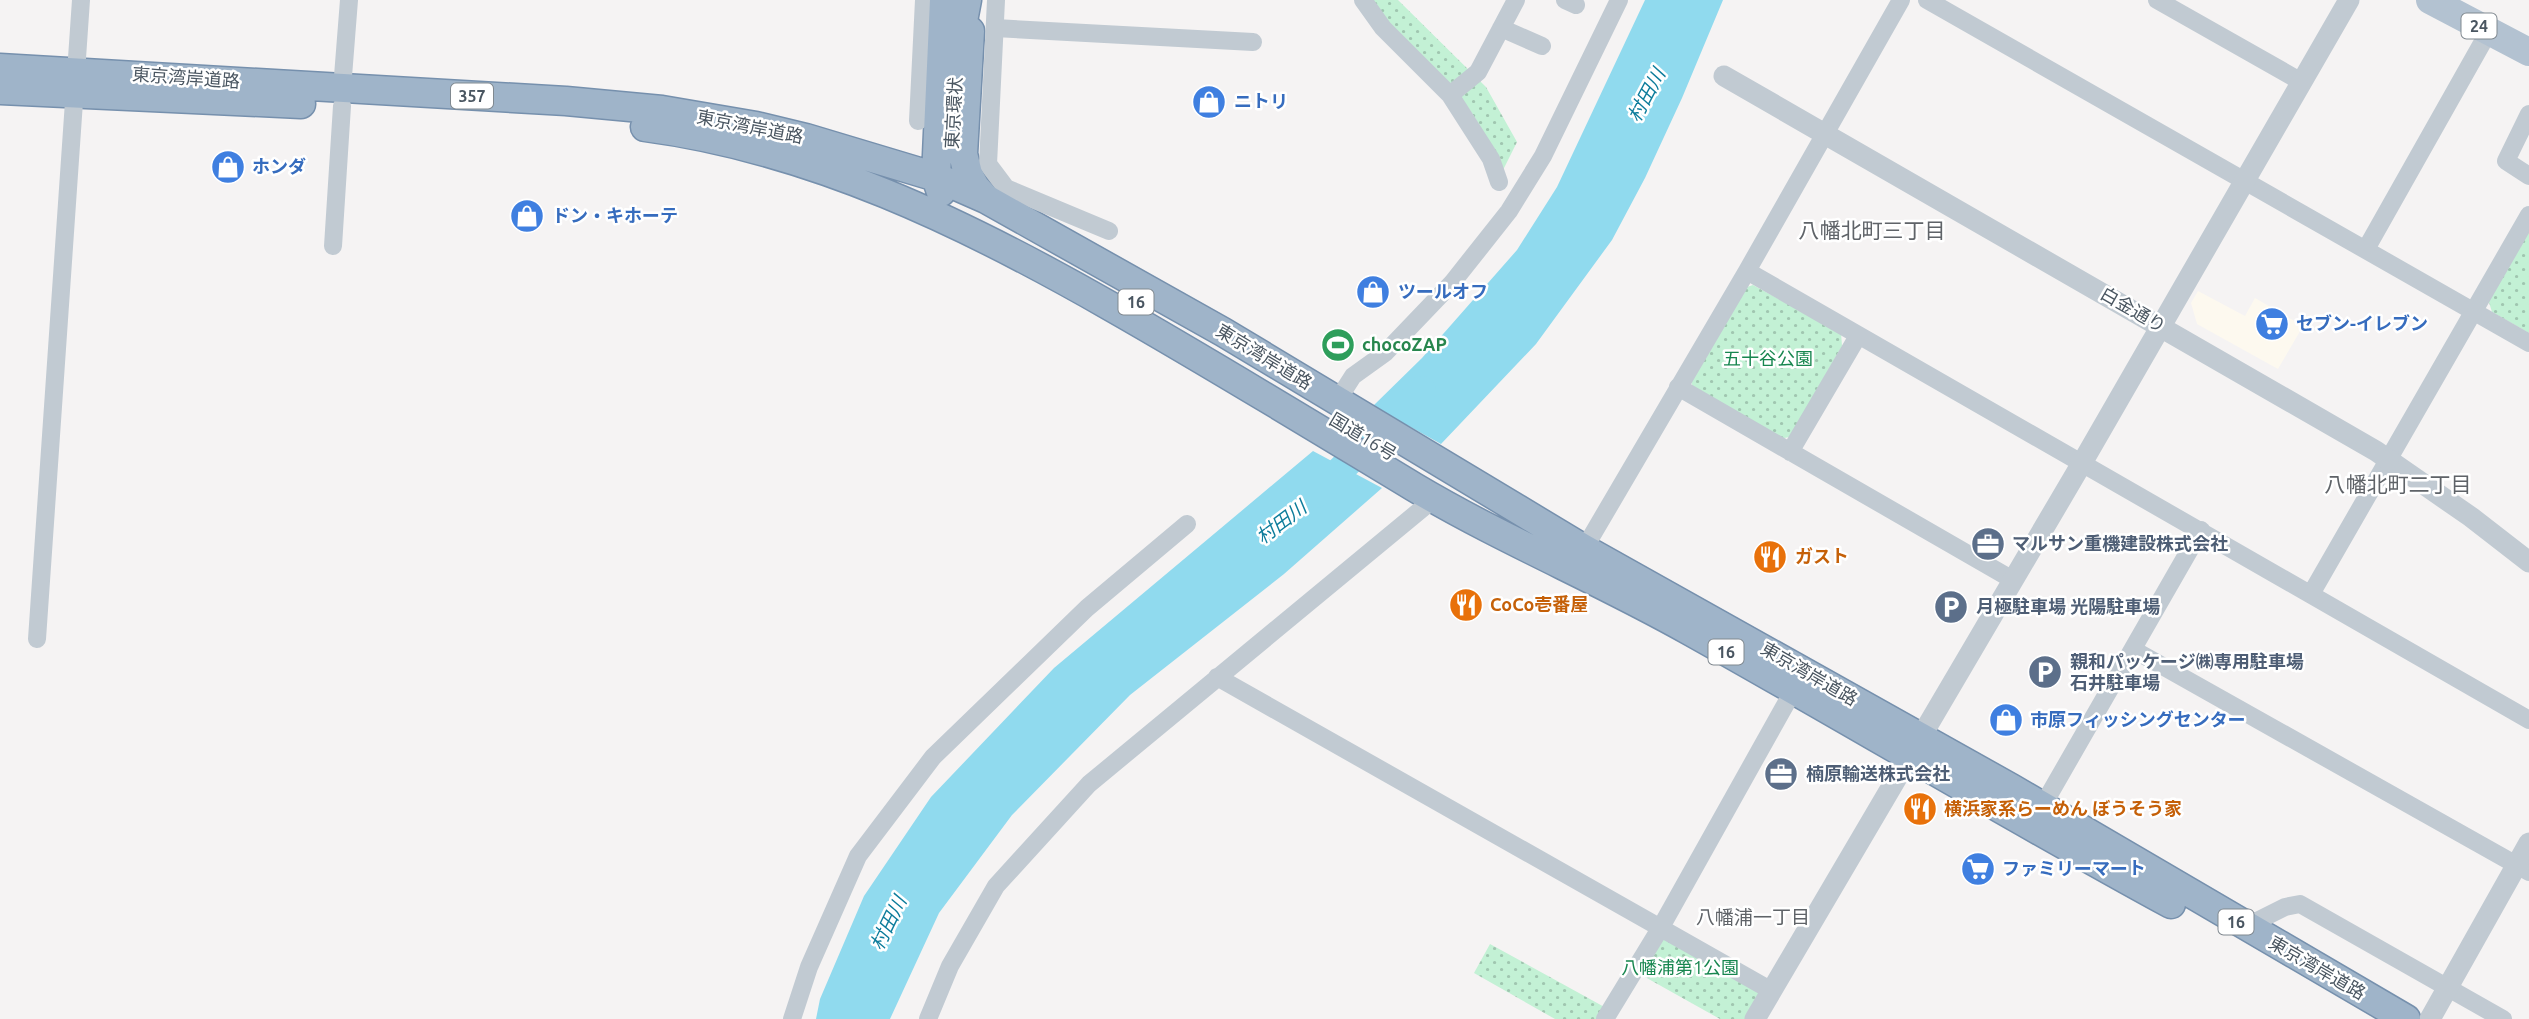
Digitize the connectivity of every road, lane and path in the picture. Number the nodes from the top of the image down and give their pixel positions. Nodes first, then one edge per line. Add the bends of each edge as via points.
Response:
1 (81, 0) edge
2 (349, 0) edge
3 (924, 0) edge
4 (944, 0) edge
5 (969, 0) edge
6 (996, 0) edge
7 (1363, 0) edge
8 (1516, 0) edge
9 (1619, 0) edge
10 (1901, 0) edge
11 (1927, 0) edge
12 (2157, 0) edge
13 (2349, 0) edge
14 (2430, 0) edge
15 (995, 28) junction
16 (1502, 28) junction
17 (2489, 31) junction
18 (1253, 42) dead end
19 (1542, 46) dead end
20 (2529, 52) edge
21 (0, 68) edge
22 (1724, 76) dead end
23 (2300, 81) junction
24 (75, 83) junction
25 (0, 90) edge
26 (1450, 95) junction
27 (342, 97) junction
28 (2529, 114) edge
29 (918, 121) dead end
30 (1825, 133) junction
31 (2529, 176) edge
32 (2245, 180) junction
33 (940, 182) junction
34 (1499, 182) dead end
35 (986, 199) junction
36 (907, 201) junction
37 (2529, 215) edge
38 (963, 227) joint
39 (1109, 231) dead end
40 (333, 246) dead end
41 (2367, 249) junction
42 (1747, 271) junction
43 (2473, 312) junction
44 (2160, 326) junction
45 (1858, 337) junction
46 (2529, 343) edge
47 (1678, 387) junction
48 (1335, 414) junction
49 (1790, 452) junction
50 (2387, 459) junction
51 (2082, 463) junction
52 (1431, 482) junction
53 (1187, 524) dead end
54 (2202, 530) junction
55 (1584, 549) junction
56 (2529, 562) edge
57 (2013, 580) junction
58 (2311, 594) junction
59 (37, 639) dead end
60 (2134, 650) junction
61 (1217, 677) junction
62 (1793, 691) junction
63 (2529, 720) edge
64 (1916, 748) junction
65 (2042, 807) junction
66 (2529, 843) edge
67 (2523, 868) edge
68 (1661, 927) junction
69 (2245, 927) junction
70 (2448, 987) junction
71 (1772, 991) junction
72 (792, 1019) edge
73 (928, 1019) edge
74 (1605, 1019) edge
75 (1755, 1019) edge
76 (2374, 1019) edge
77 (2406, 1019) edge
78 (2430, 1019) edge
79 (2503, 1019) edge

1 - 24 street
2 - 27 street
3 - 29 street
4 - 33 highway, 東京環状
5 - 33 highway, 東京環状 / 16 via 957,48 951,164
5 - 35 highway, 東京環状 / 16 via 963,154 968,174
6 - 15 street
7 - 26 street
8 - 16 street
9 - 48 street via 1543,156 1509,211 1452,283 1385,353 1353,376
10 - 30 street
11 - 32 street
12 - 23 street
13 - 23 street
14 - 17 main road, 24
15 - 18 street
15 - 39 street via 988,164 1006,188
16 - 19 street
16 - 26 street via 1478,72
17 - 20 main road, 24
17 - 41 street
21 - 24 highway, 東京湾岸道路 / 357
22 - 30 street, 白金通り
23 - 32 street
24 - 25 highway, 東京湾岸道路 / 357
24 - 27 highway, 東京湾岸道路 / 357
24 - 59 street
26 - 34 street via 1491,159
27 - 33 highway, 東京湾岸道路 / 357 via 566,101 662,110 806,138
27 - 36 highway, 東京湾岸道路 / 357 via 663,130 837,174
27 - 40 street
28 - 31 street via 2506,161
30 - 42 street
30 - 44 street, 白金通り
32 - 41 street
32 - 44 street
33 - 35 highway, 東京湾岸道路 / 357
33 - 36 highway via 927,196
33 - 48 highway, 国道16号 / 16 via 949,200
35 - 48 highway, 東京湾岸道路 / 16 via 1223,331
36 - 38 highway, 東京湾岸道路 / 357
37 - 43 street
38 - 48 highway, 東京湾岸道路 / 16
41 - 43 street
42 - 45 street
42 - 47 street
43 - 46 street
43 - 50 street
44 - 50 street, 白金通り
44 - 51 street
45 - 49 street
45 - 51 street
47 - 49 street
47 - 55 street
48 - 52 highway, 東京湾岸道路 / 16
49 - 57 street
50 - 56 street, 白金通り
50 - 58 street
51 - 54 street
51 - 57 street
52 - 55 highway, 東京湾岸道路 / 16
52 - 61 street
52 - 62 highway, 東京湾岸道路 / 16 via 1540,552
53 - 72 street via 1087,608 933,757 858,856 809,967
54 - 58 street
54 - 60 street
55 - 64 highway, 東京湾岸道路 / 16 via 1825,682
57 - 64 street
58 - 63 street
60 - 65 street
60 - 67 street
61 - 68 street
61 - 73 street via 1090,785 996,886 950,966
62 - 64 highway, 東京湾岸道路 / 16
62 - 68 street
64 - 65 highway, 東京湾岸道路 / 16
64 - 71 street
64 - 76 highway, 東京湾岸道路 / 16 via 2057,842
65 - 69 highway, 東京湾岸道路 / 16
66 - 67 street
67 - 70 street
68 - 71 street
68 - 74 street
69 - 70 street via 2300,904
69 - 77 highway, 東京湾岸道路 / 16
70 - 78 street
70 - 79 street
71 - 75 street

